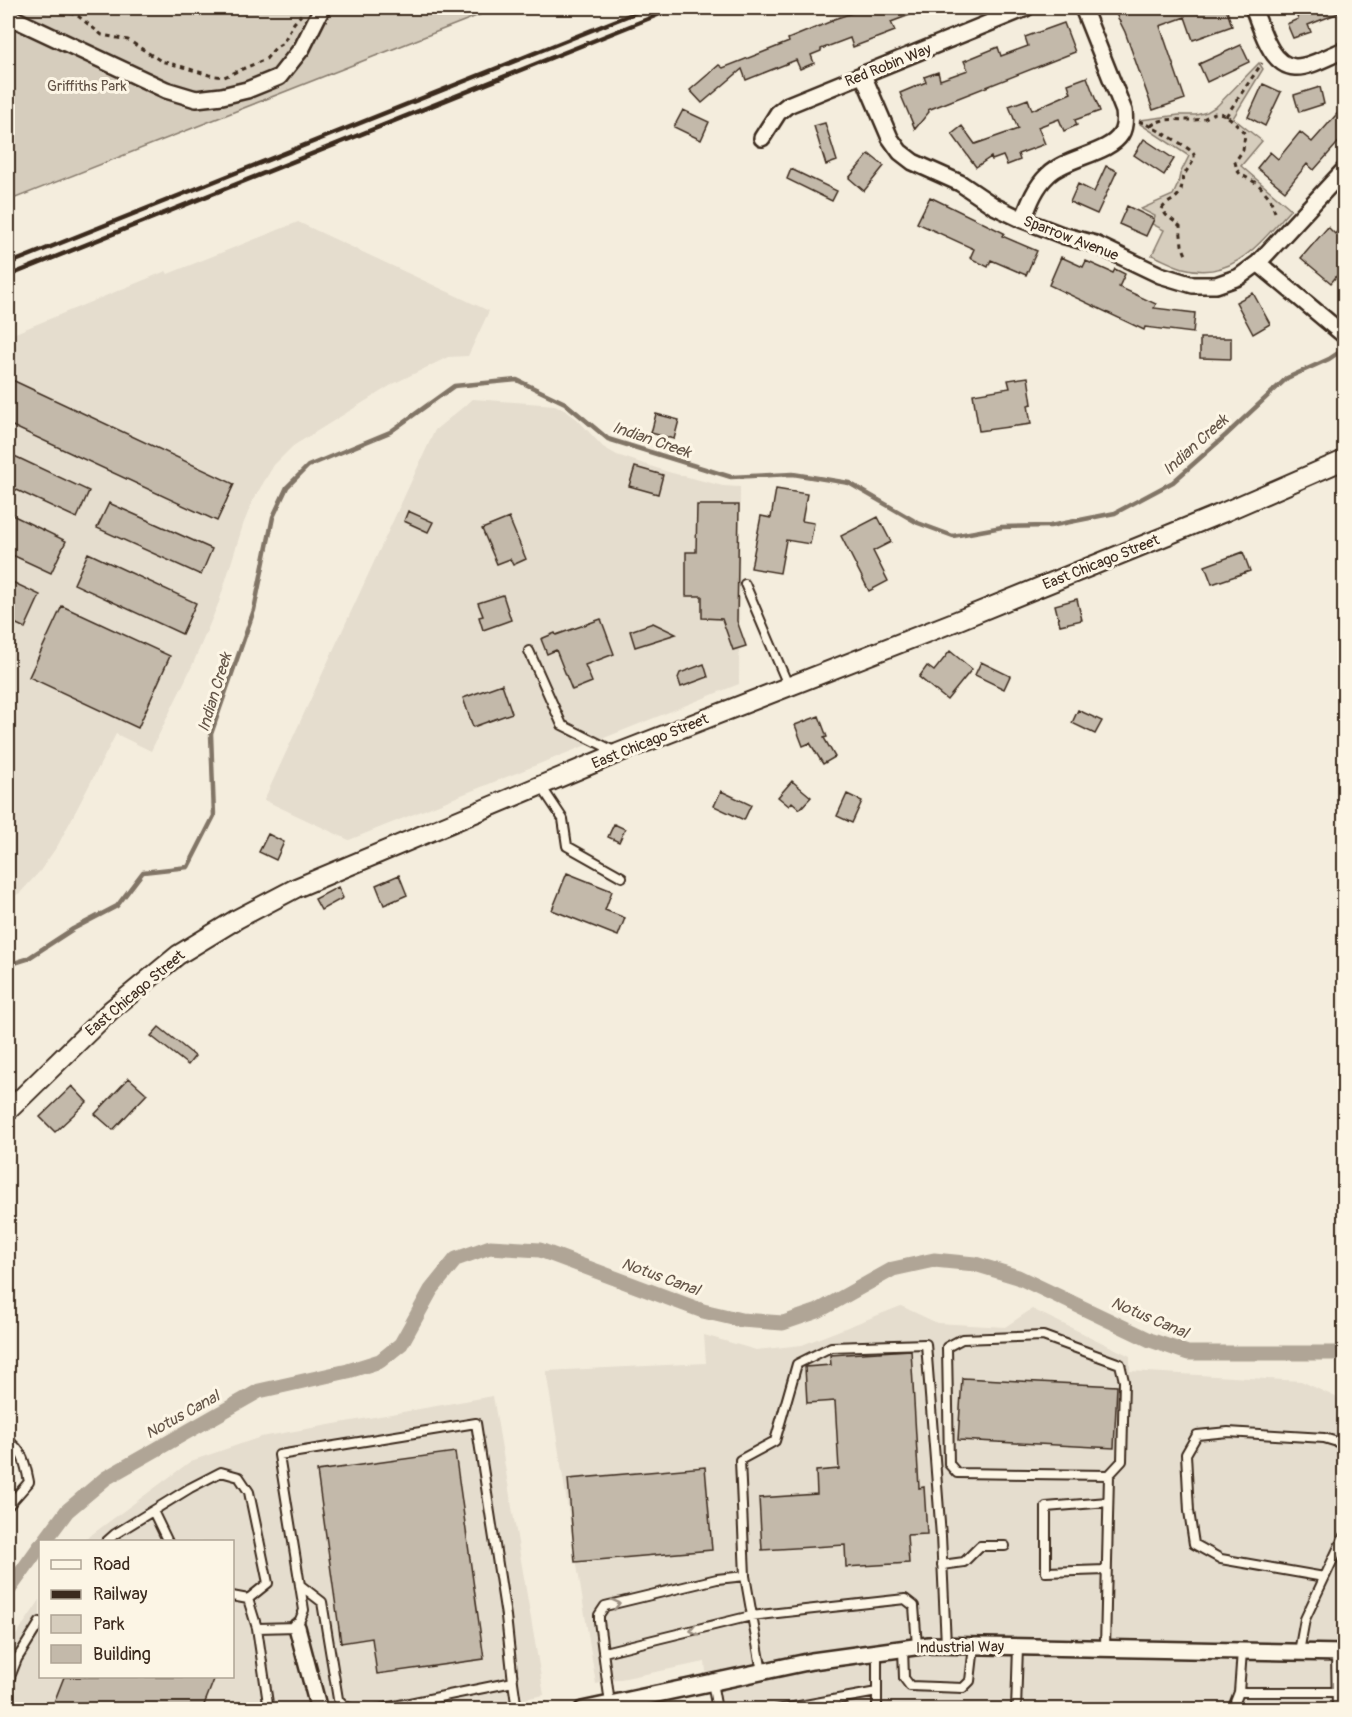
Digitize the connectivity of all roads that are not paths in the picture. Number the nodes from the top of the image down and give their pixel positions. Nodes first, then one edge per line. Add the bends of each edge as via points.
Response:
1 (322, 8) edge
2 (1026, 8) edge
3 (1083, 8) edge
4 (1253, 8) edge
5 (8, 16) edge
6 (1344, 50) edge
7 (863, 75) junction
8 (762, 138) dead end
9 (1344, 170) edge
10 (1023, 220) junction
11 (1258, 263) junction
12 (1343, 334) edge
13 (1344, 460) edge
14 (746, 584) dead end
15 (529, 651) dead end
16 (789, 687) junction
17 (618, 753) junction
18 (541, 786) junction
19 (622, 877) dead end
20 (8, 1111) edge
21 (8, 1441) edge
22 (1344, 1444) edge
23 (1108, 1475) junction
24 (1108, 1502) junction
25 (8, 1506) edge
26 (153, 1511) junction
27 (1344, 1536) edge
28 (108, 1540) edge
29 (167, 1540) edge
30 (1005, 1546) dead end
31 (942, 1565) junction
32 (1106, 1570) junction
33 (745, 1576) junction
34 (1324, 1577) junction
35 (300, 1585) junction
36 (234, 1596) edge
37 (248, 1599) junction
38 (751, 1616) junction
39 (39, 1624) edge
40 (257, 1628) junction
41 (297, 1628) junction
42 (946, 1645) junction
43 (974, 1646) junction
44 (1018, 1646) junction
45 (910, 1647) junction
46 (1105, 1648) junction
47 (1242, 1651) junction
48 (603, 1652) junction
49 (877, 1652) junction
50 (1299, 1652) junction
51 (1340, 1653) edge
52 (762, 1672) junction
53 (8, 1682) edge
54 (513, 1682) junction
55 (712, 1682) junction
56 (877, 1692) junction
57 (1239, 1692) junction
58 (1336, 1692) junction
59 (610, 1704) junction
60 (269, 1710) edge
61 (319, 1710) edge
62 (355, 1710) edge
63 (375, 1710) edge
64 (518, 1710) edge
65 (582, 1710) edge
66 (717, 1710) edge
67 (777, 1710) edge
68 (877, 1710) edge
69 (1016, 1710) edge
70 (1232, 1710) edge
71 (1336, 1710) edge

1 - 5 street via 302,48 279,76 248,90 196,99 166,90
2 - 7 street, Red Robin Way
3 - 10 street via 1124,111 1125,123 1116,141 1047,175
4 - 6 street via 1280,62 1294,67
7 - 8 street, Red Robin Way via 788,105
7 - 10 street, Sparrow Avenue via 900,152
9 - 11 street, Sparrow Avenue
10 - 11 street, Sparrow Avenue via 1095,244 1160,275 1193,285 1216,285 1239,277
11 - 12 street
13 - 16 street, East Chicago Street
14 - 16 lane
15 - 17 lane via 562,725
16 - 17 street, East Chicago Street
17 - 18 street, East Chicago Street
18 - 19 lane via 563,819 567,846
18 - 20 street, East Chicago Street via 296,888 237,919 178,955 111,1010
21 - 25 lane via 25,1461 29,1482
22 - 34 lane via 1324,1438 1228,1432 1197,1435 1186,1454 1194,1544 1221,1559
23 - 23 lane via 957,1473 949,1464 947,1347 962,1339 1043,1336 1120,1364 1124,1381 1122,1461
23 - 24 lane
24 - 32 lane
24 - 32 lane via 1046,1507 1046,1572
26 - 28 lane
26 - 29 lane
26 - 37 lane via 221,1472 239,1477 249,1492 268,1583
27 - 34 lane
30 - 31 lane via 980,1546 964,1562
31 - 33 lane via 926,1344 831,1347 797,1364 775,1441 740,1460
31 - 42 lane
32 - 46 lane
33 - 38 lane
48 -> 33 lane via 599,1615 605,1606
34 - 50 lane via 1305,1620
35 - 41 lane via 304,1610
35 - 54 lane via 279,1455 476,1423
35 - 62 lane via 322,1602 338,1699
36 - 37 lane
37 - 40 lane
38 - 45 lane via 905,1599 914,1606
38 -> 48 lane
38 - 52 lane
39 - 53 lane
40 - 41 lane
40 - 60 lane
41 - 61 street
42 - 43 street, Industrial Way
42 - 45 street, Industrial Way
43 - 44 street, Industrial Way
43 - 45 lane via 970,1681 963,1688 910,1686 904,1678
44 - 46 street, Industrial Way
44 - 69 lane
45 - 49 street, Industrial Way
46 - 47 street, Industrial Way
47 - 50 street, Industrial Way
47 - 57 lane
48 - 59 lane
49 - 52 street, Industrial Way
49 - 56 lane
50 - 51 street, Industrial Way
51 - 58 lane
52 - 55 street, Industrial Way
54 - 63 lane
54 - 64 lane
55 - 59 street, Industrial Way
55 - 66 lane
56 - 67 lane
56 - 68 lane
57 - 58 lane
57 - 70 lane
58 - 71 lane
59 - 65 street, Industrial Way

